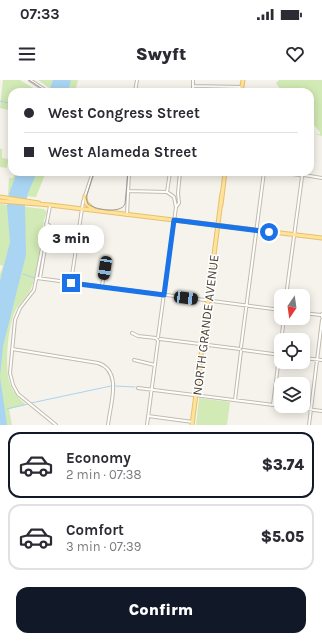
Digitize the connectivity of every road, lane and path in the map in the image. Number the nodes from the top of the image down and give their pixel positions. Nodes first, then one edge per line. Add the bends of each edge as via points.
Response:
1 (30, 80) edge
2 (193, 80) edge
3 (193, 86) joint
4 (42, 88) edge
5 (218, 88) edge
6 (92, 176) edge
7 (129, 176) edge
8 (169, 176) edge
9 (180, 176) edge
10 (224, 176) edge
11 (264, 176) edge
12 (302, 176) edge
13 (312, 176) edge
14 (322, 178) edge
15 (128, 191) junction
16 (167, 192) junction
17 (85, 196) junction
18 (0, 197) edge
19 (7, 200) junction
20 (0, 201) edge
21 (50, 205) junction
22 (176, 207) junction
23 (82, 209) junction
24 (96, 211) junction
25 (127, 215) junction
26 (174, 220) junction
27 (218, 226) junction
28 (257, 230) junction
29 (295, 235) junction
30 (322, 238) edge
31 (105, 268) dead end
32 (39, 278) junction
33 (71, 283) junction
34 (102, 287) junction
35 (287, 289) edge
36 (164, 295) junction
37 (208, 301) junction
38 (246, 306) junction
39 (274, 309) edge
40 (310, 314) edge
41 (322, 317) edge
42 (132, 333) dead end
43 (158, 339) junction
44 (203, 344) junction
45 (12, 349) junction
46 (241, 349) junction
47 (274, 353) edge
48 (310, 359) edge
49 (134, 360) dead end
50 (317, 360) junction
51 (322, 360) edge
52 (155, 365) junction
53 (278, 369) edge
54 (138, 388) dead end
55 (152, 389) junction
56 (196, 395) junction
57 (235, 400) junction
58 (273, 405) joint
59 (311, 410) junction
60 (322, 411) edge
61 (148, 416) junction
62 (192, 424) edge
63 (56, 425) edge
64 (108, 425) edge
65 (147, 425) edge
66 (309, 425) edge

1 - 4 street
2 - 3 street
3 - 5 street
6 - 17 street
7 - 15 street
8 - 16 street
9 - 22 street via 179,204
10 - 27 main road, NORTH GRANDE AVENUE
11 - 28 street
12 - 29 street
13 - 14 street
15 - 16 street
15 - 25 street
16 - 22 street via 174,197
17 - 23 street
17 - 24 main road via 86,203
18 - 19 main road
19 - 20 main road
19 - 21 main road
21 - 23 main road
21 - 32 street
22 - 26 street
23 - 24 main road
23 - 33 street
24 - 25 main road
25 - 26 main road
26 - 27 main road
26 - 36 street
27 - 28 main road
27 - 37 main road, NORTH GRANDE AVENUE
28 - 29 main road
28 - 38 street
29 - 30 main road
29 - 35 street
31 - 34 street
32 - 33 street
32 - 45 street via 31,296 17,314
33 - 34 street
34 - 36 street
36 - 37 street
36 - 43 street
37 - 38 street
37 - 44 main road, NORTH GRANDE AVENUE
38 - 39 street
38 - 46 street
40 - 41 street
41 - 50 street
42 - 43 street
43 - 44 street
43 - 52 street
44 - 46 street
44 - 56 main road, NORTH GRANDE AVENUE
45 - 63 street via 10,373 13,385 25,400
45 - 64 street via 98,363 108,368 113,378
46 - 47 street
46 - 57 street
48 - 50 street
49 - 52 street
50 - 51 street
50 - 59 street
52 - 55 street
53 - 58 street
54 - 55 street
55 - 56 street
55 - 61 street
56 - 57 street
56 - 62 main road, NORTH GRANDE AVENUE
57 - 58 street
59 - 60 street
59 - 66 street
61 - 62 street
61 - 65 street

